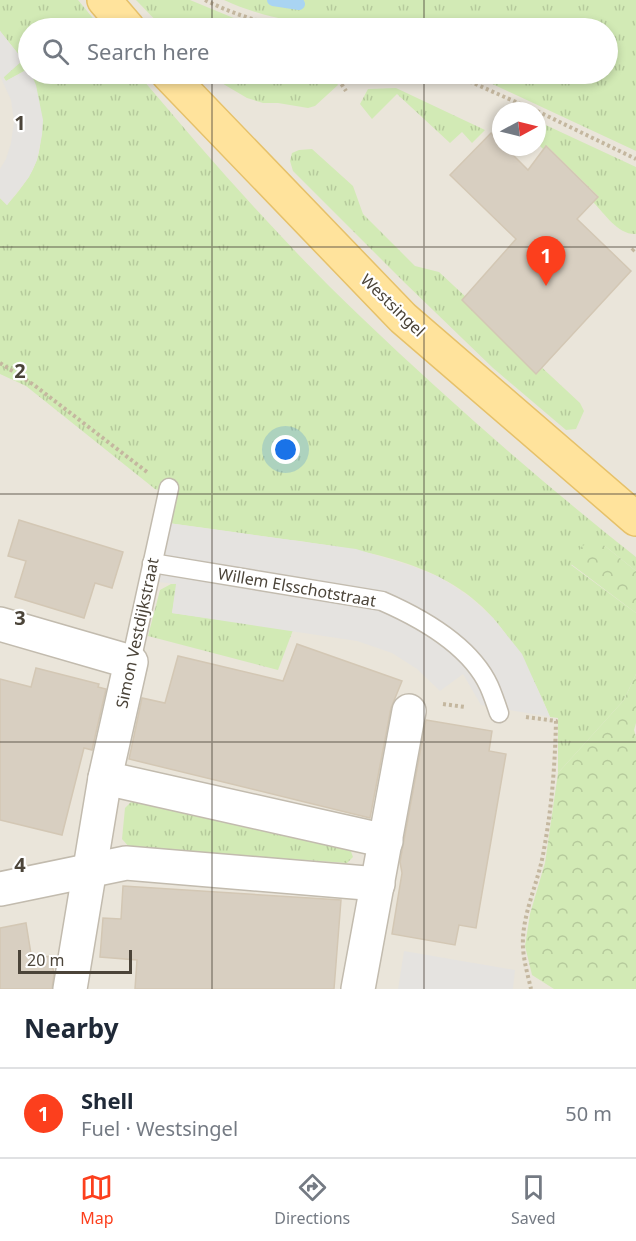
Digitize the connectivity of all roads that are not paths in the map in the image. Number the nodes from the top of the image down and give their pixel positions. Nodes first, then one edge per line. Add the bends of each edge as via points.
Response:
1 (104, 0) edge
2 (119, 18) edge
3 (178, 84) edge
4 (169, 488) road end
5 (636, 519) edge
6 (152, 562) junction
7 (0, 624) edge
8 (130, 662) junction
9 (410, 711) road end
10 (499, 713) road end
11 (105, 778) junction
12 (386, 841) junction
13 (90, 869) junction
14 (378, 884) junction
15 (0, 889) edge
16 (70, 989) edge
17 (358, 989) edge

1 - 2 main road
3 - 5 main road, Westsingel via 403,318
4 - 6 lane, Simon Vestdijkstraat
6 - 8 lane, Simon Vestdijkstraat
6 - 10 lane, Willem Elsschotstraat via 382,601 442,632 489,685
7 - 8 street
8 - 11 street, Simon Vestdijkstraat
9 - 12 street
11 - 12 street
11 - 13 street, Simon Vestdijkstraat
12 - 14 street
13 - 14 street via 126,863
13 - 15 street
13 - 16 street, Simon Vestdijkstraat
14 - 17 street

